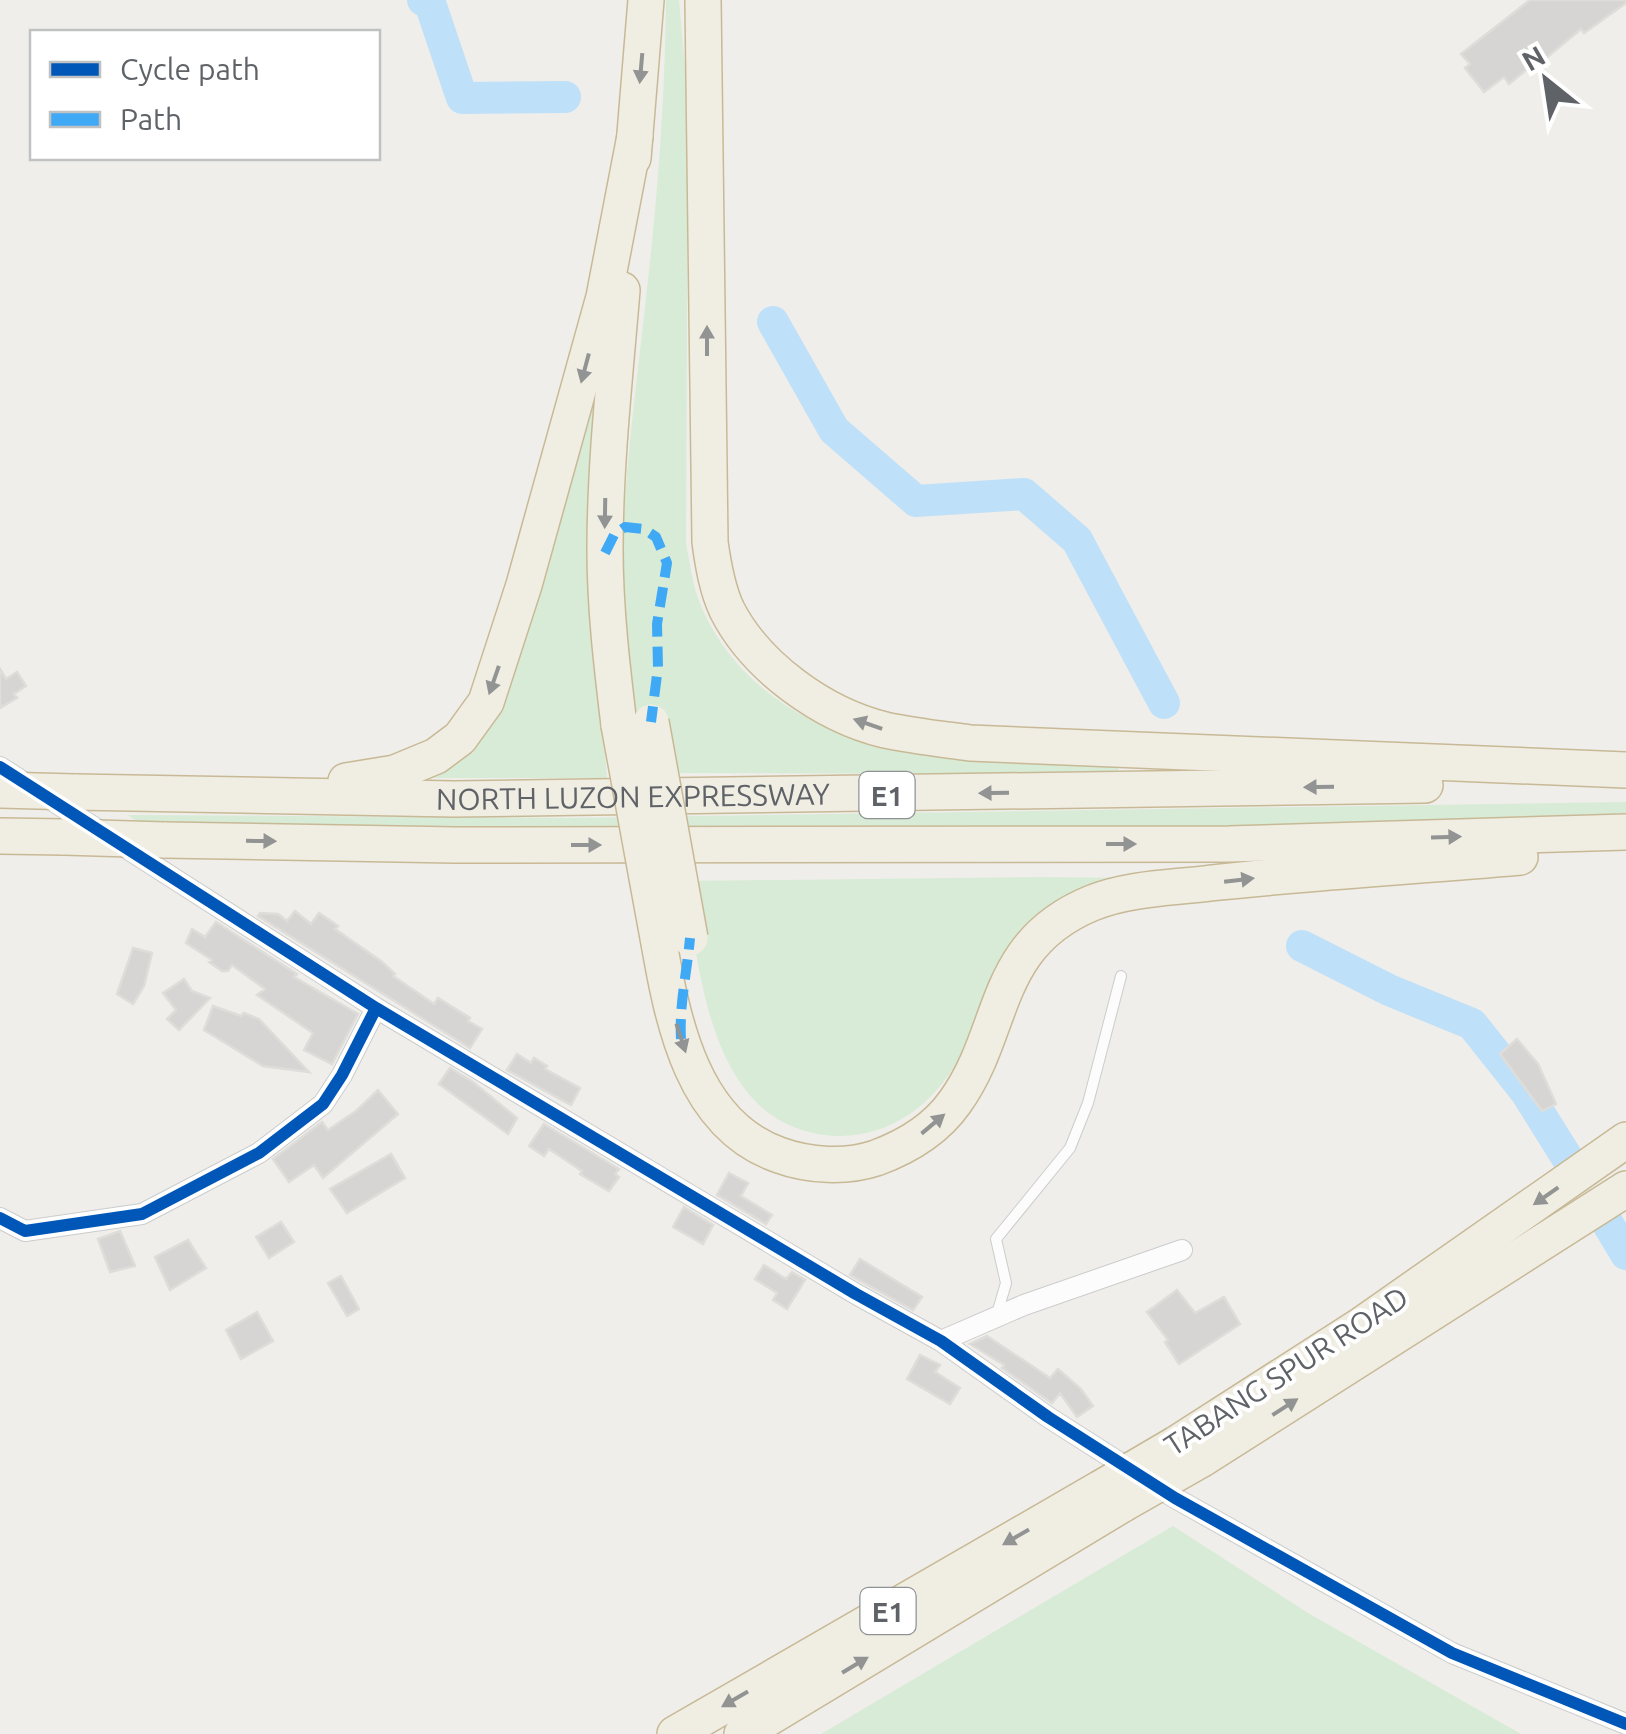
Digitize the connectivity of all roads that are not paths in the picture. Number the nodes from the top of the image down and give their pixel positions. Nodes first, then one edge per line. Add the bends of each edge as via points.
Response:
1 (646, 0) edge
2 (703, 0) edge
3 (635, 136) junction
4 (0, 767) edge
5 (1626, 770) edge
6 (1626, 780) edge
7 (0, 790) edge
8 (149, 792) junction
9 (1626, 832) edge
10 (0, 836) edge
11 (1626, 846) edge
12 (1121, 976) dead end
13 (376, 1008) junction
14 (1626, 1140) edge
15 (1626, 1189) edge
16 (0, 1218) edge
17 (1182, 1250) dead end
18 (995, 1320) junction
19 (941, 1341) junction
20 (1189, 1451) junction
21 (1112, 1496) junction
22 (1626, 1724) edge
23 (675, 1734) edge
24 (742, 1734) edge

1 -> 3 highway
5 -> 2 highway via 970,743 845,716 782,676 726,607 710,542
3 -> 8 highway via 604,297 561,455 493,685 469,728 436,756 375,778
3 -> 11 highway, bridge via 606,492 606,603 674,941 680,1039 713,1106 736,1130 794,1160 847,1164 896,1150 941,1119 965,1088 1011,973 1054,926 1090,904 1131,892 1285,875
4 - 13 street
6 -> 8 highway, NORTH LUZON EXPRESSWAY / E1 via 454,800
7 - 8 highway, NORTH LUZON EXPRESSWAY / E1, bridge
10 -> 9 highway, NORTH LUZON EXPRESSWAY / E1, bridge via 455,845 1230,844
12 - 18 lane via 1070,1148 996,1239 1006,1283
13 - 16 street via 323,1104 259,1153 142,1214 25,1231
13 - 19 street
14 -> 20 highway, TABANG SPUR ROAD / E1
20 -> 15 highway, TABANG SPUR ROAD / E1
17 - 18 street
18 - 19 street
19 - 22 street via 1175,1498 1452,1653
20 - 21 highway, TABANG SPUR ROAD / E1, bridge
21 -> 23 highway, TABANG SPUR ROAD / E1
24 -> 21 highway, TABANG SPUR ROAD / E1

